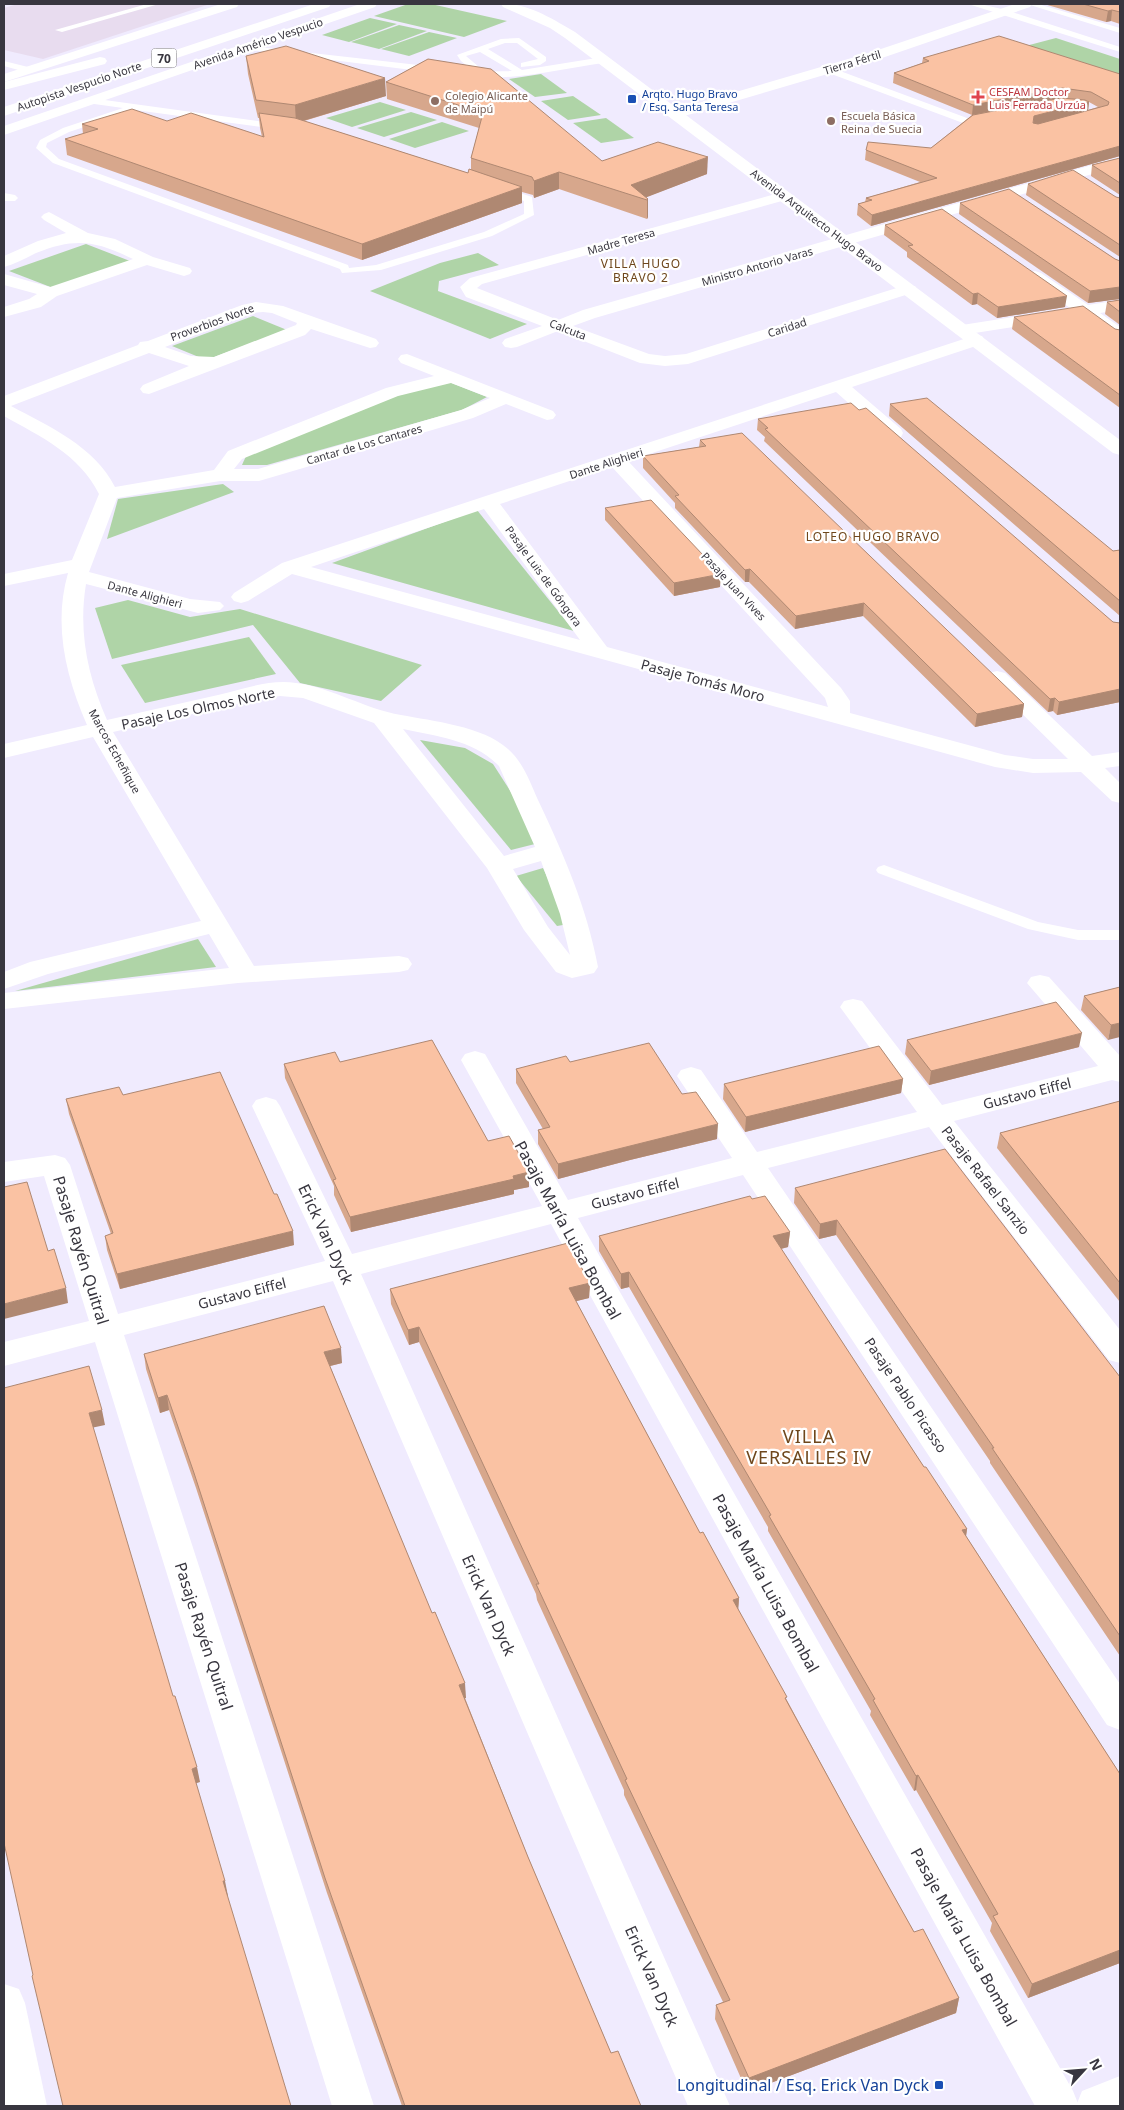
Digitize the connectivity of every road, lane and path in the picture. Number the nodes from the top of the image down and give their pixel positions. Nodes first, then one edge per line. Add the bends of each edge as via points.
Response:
1 (155, 4) edge
2 (325, 4) edge
3 (371, 4) edge
4 (507, 4) edge
5 (972, 4) edge
6 (1026, 4) edge
7 (1032, 4) edge
8 (235, 10) edge
9 (1003, 12) junction
10 (210, 25) dead end
11 (59, 30) dead end
12 (1120, 30) edge
13 (244, 47) junction
14 (480, 48) junction
15 (1120, 50) edge
16 (602, 60) junction
17 (4, 64) edge
18 (511, 67) junction
19 (29, 70) junction
20 (829, 70) junction
21 (441, 71) edge
22 (461, 73) edge
23 (521, 73) junction
24 (472, 74) junction
25 (4, 78) edge
26 (4, 86) edge
27 (4, 94) edge
28 (90, 101) junction
29 (135, 107) junction
30 (60, 111) junction
31 (4, 112) edge
32 (676, 114) junction
33 (996, 116) edge
34 (4, 127) edge
35 (295, 128) edge
36 (4, 131) edge
37 (1120, 161) edge
38 (1074, 174) junction
39 (1089, 184) edge
40 (493, 187) edge
41 (1010, 193) junction
42 (784, 196) junction
43 (1026, 203) edge
44 (943, 212) junction
45 (49, 217) dead end
46 (958, 222) edge
47 (84, 236) junction
48 (844, 241) junction
49 (147, 260) junction
50 (4, 262) edge
51 (1021, 266) edge
52 (184, 271) dead end
53 (4, 279) edge
54 (908, 289) junction
55 (52, 292) junction
56 (472, 293) joint
57 (1120, 305) edge
58 (1085, 311) junction
59 (4, 312) edge
60 (306, 320) junction
61 (557, 325) junction
62 (969, 335) junction
63 (1120, 335) edge
64 (370, 343) dead end
65 (511, 343) dead end
66 (146, 346) junction
67 (407, 359) dead end
68 (216, 362) junction
69 (665, 362) joint
70 (452, 377) junction
71 (840, 386) junction
72 (149, 389) dead end
73 (506, 398) junction
74 (4, 402) edge
75 (4, 409) edge
76 (547, 415) dead end
77 (906, 444) edge
78 (1120, 449) edge
79 (616, 460) junction
80 (220, 475) junction
81 (109, 494) junction
82 (489, 502) junction
83 (290, 567) junction
84 (80, 570) junction
85 (4, 580) edge
86 (241, 597) dead end
87 (214, 606) dead end
88 (599, 651) junction
89 (980, 662) edge
90 (838, 717) junction
91 (382, 718) junction
92 (100, 729) junction
93 (4, 751) edge
94 (1120, 759) edge
95 (1087, 765) junction
96 (1120, 796) edge
97 (549, 851) junction
98 (498, 865) junction
99 (884, 870) dead end
100 (215, 925) junction
101 (1120, 935) edge
102 (399, 964) dead end
103 (241, 973) junction
104 (4, 981) edge
105 (1040, 983) dead end
106 (4, 1000) edge
107 (853, 1007) dead end
108 (474, 1060) dead end
109 (1119, 1070) edge
110 (691, 1076) dead end
111 (266, 1106) dead end
112 (935, 1116) junction
113 (750, 1164) junction
114 (4, 1172) edge
115 (558, 1213) junction
116 (343, 1268) junction
117 (106, 1328) junction
118 (1120, 1352) edge
119 (4, 1354) edge
120 (1120, 1714) edge
121 (4, 2003) edge
122 (1120, 2097) edge
123 (26, 2106) edge
124 (353, 2106) edge
125 (709, 2106) edge
126 (1058, 2106) edge
127 (1097, 2106) edge

1 - 11 lane
2 - 31 main road, Autopista Vespucio Norte / 70
3 - 13 main road, Avenida Américo Vespucio
4 - 16 main road, Avenida Arquitecto Hugo Bravo via 554,25
5 - 9 lane
6 - 9 main road, Tierra Fértil
7 - 12 lane
8 - 10 main road
8 - 19 main road
9 - 15 lane
9 - 20 main road, Tierra Fértil
13 - 21 lane
13 - 28 main road, Avenida Américo Vespucio
14 - 18 lane
14 - 18 lane via 519,40 543,61
14 - 24 lane via 461,55 476,69
16 - 23 lane
16 - 32 main road, Avenida Arquitecto Hugo Bravo
17 - 19 lane
18 - 23 lane
19 - 25 main road
20 - 32 main road, Tierra Fértil
20 - 33 lane via 966,121
22 - 24 lane
23 - 24 lane
26 - 27 main road, Autopista Vespucio Norte via 105,60
28 - 29 lane
28 - 30 main road, Avenida Américo Vespucio
29 - 35 lane
29 - 40 lane via 66,130 43,142 41,148 56,161 344,267 346,271 377,268 488,234 529,215 529,199
30 - 34 main road
30 - 36 main road, Avenida Américo Vespucio
32 - 42 main road, Avenida Arquitecto Hugo Bravo
37 - 38 main road, Ministro Antorio Varas
38 - 39 main road
38 - 41 main road, Ministro Antorio Varas
41 - 43 main road
41 - 44 main road, Ministro Antorio Varas
42 - 48 main road, Avenida Arquitecto Hugo Bravo
42 - 56 main road, Madre Teresa via 476,281 468,287
44 - 46 main road
44 - 48 main road, Ministro Antorio Varas
45 - 47 main road
47 - 49 main road via 116,245
47 - 50 main road via 32,249
48 - 54 main road, Avenida Arquitecto Hugo Bravo
48 - 61 main road, Ministro Antorio Varas
49 - 52 main road
49 - 55 main road
51 - 58 main road
53 - 55 main road
54 - 62 main road, Avenida Arquitecto Hugo Bravo
54 - 69 main road, Caridad via 688,359
55 - 59 main road via 35,303
56 - 61 main road, Calcuta
57 - 58 main road, Dante Alighieri
58 - 62 main road, Dante Alighieri
58 - 63 main road
60 - 64 main road, Proverbios Norte
60 - 66 main road, Proverbios Norte via 270,306 260,306
60 - 68 main road, Proverbios Norte via 299,331
61 - 65 main road, Ministro Antorio Varas
61 - 69 main road, Calcuta via 646,359
62 - 71 main road, Dante Alighieri
62 - 78 main road, Avenida Arquitecto Hugo Bravo
66 - 68 main road, Proverbios Norte via 189,361
66 - 74 main road, Proverbios Norte
67 - 70 main road
68 - 72 main road, Proverbios Norte
70 - 73 main road
70 - 80 main road via 392,392 235,456
71 - 77 main road
71 - 79 main road, Dante Alighieri via 738,429
73 - 76 main road
73 - 80 main road, Cantar de Los Cantares via 467,414 259,475
75 - 81 main road via 82,456 98,472
79 - 82 main road, Dante Alighieri
79 - 90 main road, Pasaje Juan Vives via 833,693 839,702
80 - 81 main road, Cantar de Los Cantares
81 - 84 main road, Marcos Echeñique
82 - 83 main road, Dante Alighieri
82 - 88 main road, Pasaje Luis de Góngora
83 - 86 main road, Dante Alighieri
83 - 88 main road, Pasaje Tomás Moro
84 - 85 main road, Dante Alighieri
84 - 87 main road, Dante Alighieri via 188,605
84 - 92 main road, Marcos Echeñique via 71,621 72,645 76,669
88 - 90 main road, Pasaje Tomás Moro
89 - 95 main road
90 - 95 main road, Pasaje Tomás Moro via 1016,765 1048,768
91 - 92 main road, Pasaje Los Olmos Norte via 324,697 283,689
91 - 97 main road, Pasaje Los Olmos Norte via 468,738 505,757
91 - 98 main road, Pasaje Los Olmos Norte
92 - 93 main road, Pasaje Los Olmos Norte
92 - 100 main road, Marcos Echeñique
94 - 95 main road, Pasaje Tomás Moro
95 - 96 main road
97 - 98 main road
97 - 98 main road, Pasaje Los Olmos Norte via 582,945 585,967 578,970 565,966 537,930
99 - 101 lane via 1034,926 1078,935
100 - 103 main road, Marcos Echeñique
100 - 104 main road via 39,968
102 - 103 main road
103 - 106 main road
105 - 109 main road
107 - 112 main road, Pasaje Rafael Sanzio
108 - 115 main road, Pasaje María Luisa Bombal
109 - 112 main road, Gustavo Eiffel
110 - 113 main road, Pasaje Pablo Picasso
111 - 116 main road, Erick Van Dyck
112 - 113 main road, Gustavo Eiffel
112 - 118 main road, Pasaje Rafael Sanzio
113 - 115 main road, Gustavo Eiffel
113 - 120 main road, Pasaje Pablo Picasso
114 - 117 main road, Pasaje Rayén Quitral via 55,1165
115 - 116 main road, Gustavo Eiffel
115 - 126 main road, Pasaje María Luisa Bombal
116 - 117 main road, Gustavo Eiffel
116 - 125 main road, Erick Van Dyck
117 - 119 main road, Gustavo Eiffel
117 - 124 main road, Pasaje Rayén Quitral
121 - 123 main road
122 - 127 main road

